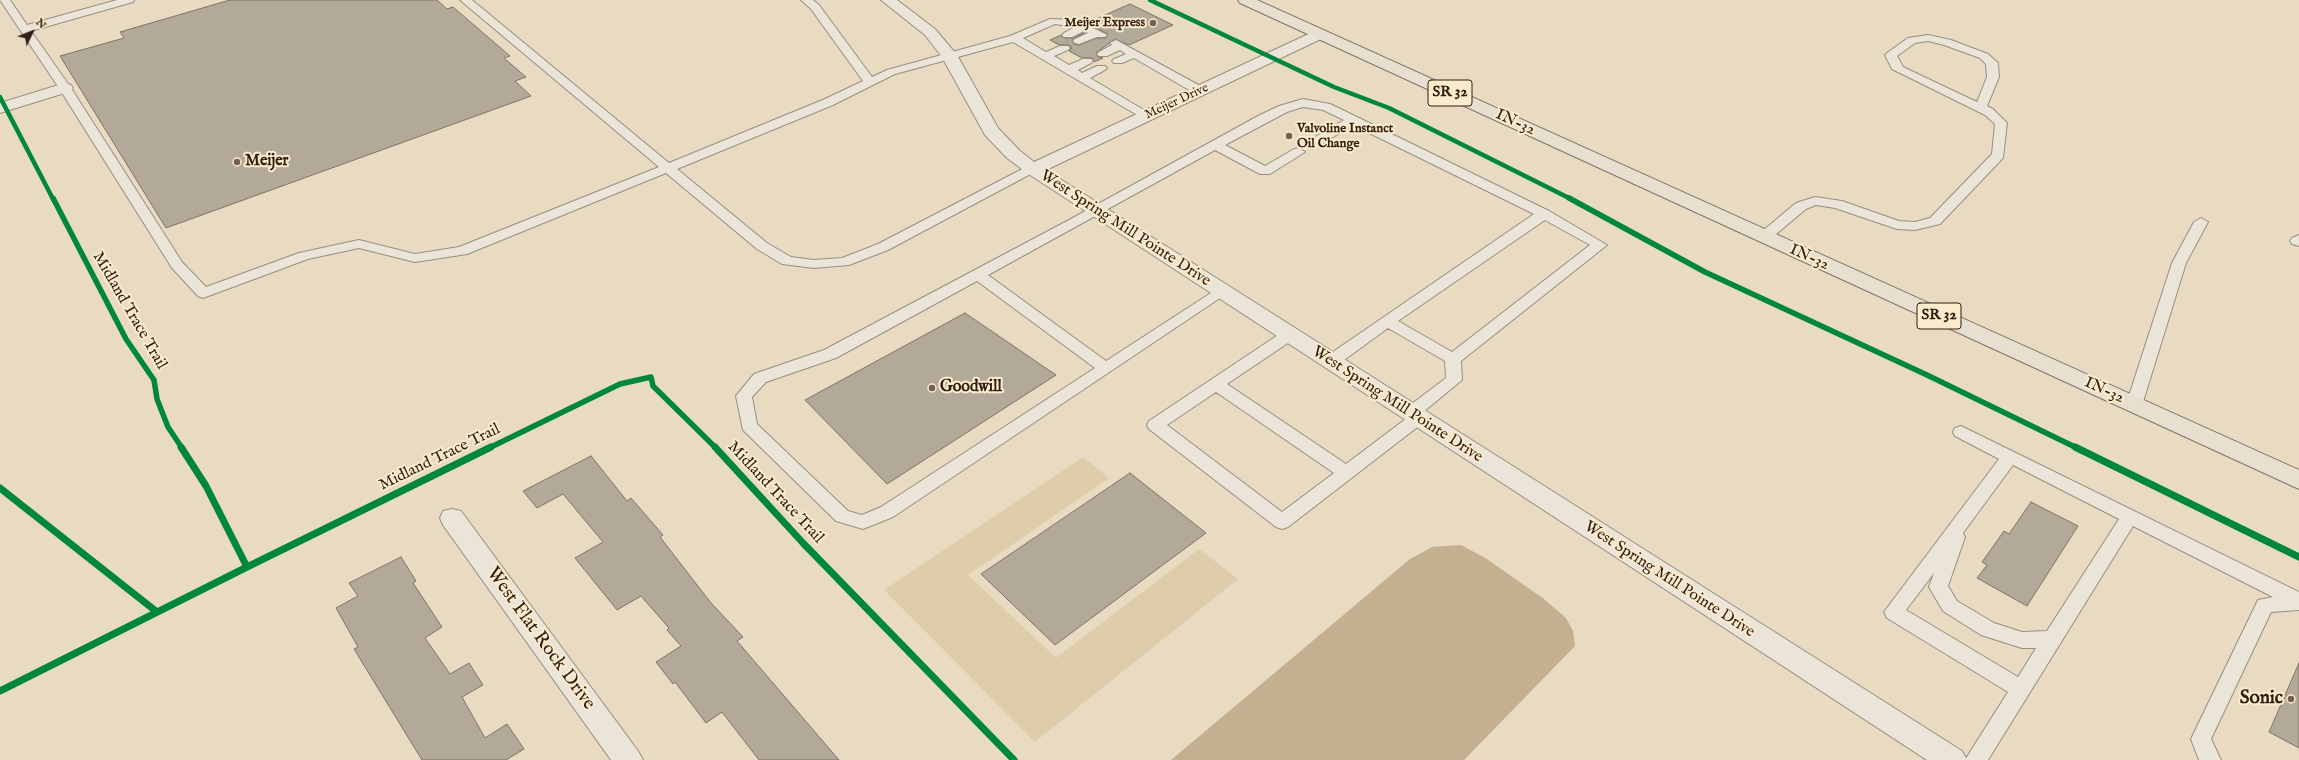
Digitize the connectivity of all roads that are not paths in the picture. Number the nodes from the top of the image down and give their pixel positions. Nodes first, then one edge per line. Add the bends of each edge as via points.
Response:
1 (5, 0) edge
2 (129, 0) edge
3 (465, 0) edge
4 (806, 0) edge
5 (888, 0) edge
6 (1245, 0) edge
7 (1084, 27) junction
8 (24, 29) junction
9 (1320, 34) junction
10 (1068, 35) dead end
11 (1014, 38) junction
12 (1079, 41) dead end
13 (1051, 42) dead end
14 (1064, 48) dead end
15 (1033, 49) junction
16 (1103, 54) dead end
17 (1134, 54) junction
18 (949, 55) junction
19 (1045, 56) junction
20 (1087, 61) dead end
21 (1118, 61) dead end
22 (1101, 68) dead end
23 (1069, 70) junction
24 (1082, 77) junction
25 (870, 83) junction
26 (65, 88) junction
27 (1200, 91) junction
28 (0, 108) edge
29 (1980, 108) junction
30 (1148, 116) junction
31 (1353, 120) junction
32 (1319, 140) dead end
33 (1215, 145) junction
34 (1299, 152) dead end
35 (667, 168) junction
36 (1033, 169) junction
37 (1098, 210) junction
38 (1544, 214) junction
39 (2201, 222) dead end
40 (1764, 237) junction
41 (2299, 239) edge
42 (2299, 242) edge
43 (978, 275) junction
44 (1222, 292) junction
45 (1387, 321) junction
46 (1289, 335) junction
47 (1453, 359) junction
48 (1330, 362) junction
49 (1105, 368) junction
50 (1217, 385) junction
51 (2134, 405) junction
52 (1415, 416) junction
53 (1961, 432) dead end
54 (2010, 457) junction
55 (1346, 474) junction
56 (2299, 480) edge
57 (452, 518) dead end
58 (2129, 518) junction
59 (1961, 522) junction
60 (2299, 601) edge
61 (2054, 639) junction
62 (2021, 689) junction
63 (628, 760) edge
64 (1952, 760) edge
65 (1976, 760) edge
66 (2210, 760) edge

1 - 8 lane
2 - 8 lane
3 - 35 lane
4 - 25 lane via 815,7
5 - 18 street, West Spring Mill Pointe Drive via 930,32
6 - 9 main road, SR 32
7 - 10 lane
7 - 11 lane via 1074,22 1054,21
7 - 12 lane via 1099,34
8 - 26 lane
9 - 27 street, Meijer Drive
9 - 40 main road, IN-32 / SR 32
11 - 15 lane
11 - 18 lane
13 - 15 lane
14 - 19 lane
15 - 19 lane
16 - 17 lane via 1118,45
17 - 21 lane
17 - 27 lane
18 - 25 lane via 891,72
18 - 36 street, West Spring Mill Pointe Drive via 991,131 1013,154
19 - 23 lane
20 - 23 lane
22 - 24 lane
23 - 24 lane
24 - 30 lane
25 - 35 lane
26 - 28 street
26 - 35 lane via 177,265 203,292 304,256 359,244 415,258 462,250
27 - 30 street, Meijer Drive
29 - 29 lane via 1898,69 1891,55 1912,40 1928,38 1947,42 1984,56 1992,63 1993,77
29 - 40 lane via 2001,123 1998,155 1934,221 1915,226 1897,225 1837,204 1815,201 1801,206
30 - 36 street, Meijer Drive
31 - 32 lane
31 - 33 lane via 1326,107 1303,103 1283,109
31 - 38 lane
33 - 34 lane via 1265,171
33 - 37 lane
35 - 36 lane via 762,246 787,261 814,264 844,262 882,247
36 - 37 street, West Spring Mill Pointe Drive
37 - 43 lane
37 - 44 street, West Spring Mill Pointe Drive
38 - 45 lane
38 - 47 lane via 1600,245
39 - 51 lane via 2179,263
40 - 51 main road, IN-32 / SR 32
41 - 42 lane
43 - 49 lane
43 - 49 lane via 830,354 760,378 744,396 749,426 842,516 863,522 887,512
44 - 46 street, West Spring Mill Pointe Drive
44 - 49 lane
45 - 47 lane
45 - 48 lane
46 - 48 street, West Spring Mill Pointe Drive
46 - 50 lane
47 - 52 lane via 1454,380
48 - 52 street, West Spring Mill Pointe Drive
50 - 55 lane
50 - 55 lane via 1155,425 1282,522
51 - 56 main road, IN-32 / SR 32
52 - 55 lane
52 - 64 street, West Spring Mill Pointe Drive
53 - 54 lane
54 - 58 lane
54 - 59 lane
57 - 63 street, West Flat Rock Drive
58 - 60 lane
58 - 61 lane
59 - 61 lane via 1938,587 1950,606 1988,629 2015,638
59 - 62 lane via 1894,612
60 - 66 lane via 2265,605 2201,739
61 - 62 lane
62 - 65 lane

